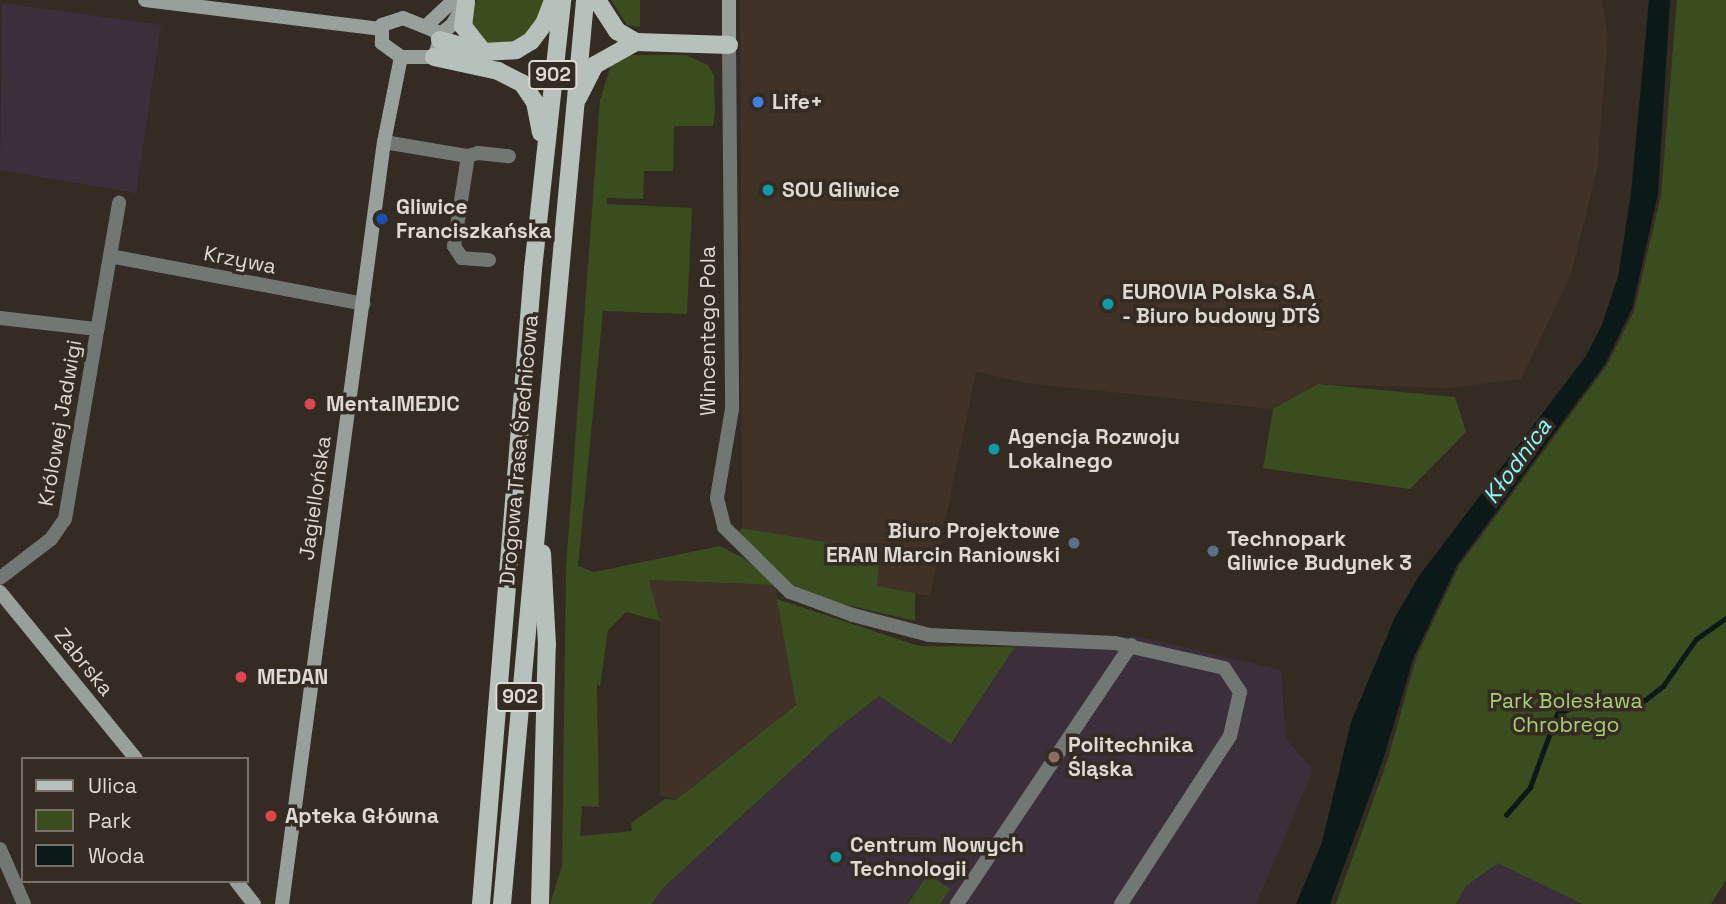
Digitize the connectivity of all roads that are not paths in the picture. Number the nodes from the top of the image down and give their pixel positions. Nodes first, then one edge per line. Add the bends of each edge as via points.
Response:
1 (145, 0) edge
2 (553, 0) edge
3 (562, 0) edge
4 (584, 0) edge
5 (597, 0) edge
6 (729, 0) edge
7 (462, 1) edge
8 (426, 26) junction
9 (380, 29) junction
10 (636, 42) junction
11 (438, 44) junction
12 (729, 45) junction
13 (483, 52) junction
14 (401, 57) junction
15 (571, 113) junction
16 (384, 142) junction
17 (545, 149) junction
18 (468, 156) junction
19 (509, 156) dead end
20 (119, 203) dead end
21 (110, 256) junction
22 (489, 260) dead end
23 (363, 304) junction
24 (0, 318) edge
25 (97, 329) junction
26 (539, 490) junction
27 (0, 578) edge
28 (0, 592) edge
29 (1130, 645) junction
30 (134, 757) edge
31 (0, 849) edge
32 (238, 883) edge
33 (24, 904) edge
34 (254, 904) edge
35 (282, 904) edge
36 (479, 904) edge
37 (502, 904) edge
38 (540, 904) edge
39 (957, 904) edge
40 (1121, 904) edge

1 - 9 street
2 - 13 main road via 531,41 510,51
3 - 17 main road, Drogowa Trasa Średnicowa / 902
4 - 15 main road, Drogowa Trasa Średnicowa / 902
5 - 10 main road via 617,32
6 - 12 street
7 - 8 street
7 - 11 street
7 - 13 main road via 463,26
8 - 9 street via 397,18
8 - 11 street
9 - 14 street via 382,43
10 - 12 main road
10 - 15 main road via 594,65
11 - 13 main road
11 - 14 street
11 - 17 main road via 522,83 535,102
12 - 29 street, Wincentego Pola via 732,409 717,498 724,527 790,592 808,602 929,635
14 - 16 street, Jagiellońska
15 - 26 main road, Drogowa Trasa Średnicowa / 902
16 - 18 street
16 - 23 street, Jagiellońska
17 - 36 main road, Drogowa Trasa Średnicowa / 902
18 - 19 street
18 - 22 street via 454,246 462,258
20 - 21 street
21 - 23 street, Krzywa
21 - 25 street
23 - 35 street, Jagiellońska
24 - 25 street
25 - 27 street, Królowej Jadwigi via 65,519 51,539
26 - 37 main road, Drogowa Trasa Średnicowa / 902
26 - 38 main road via 547,645
28 - 30 street, Zabrska
29 - 39 street
29 - 40 street, Wincentego Pola via 1224,668 1234,678 1239,701 1230,736 1214,766
31 - 33 street
32 - 34 street

